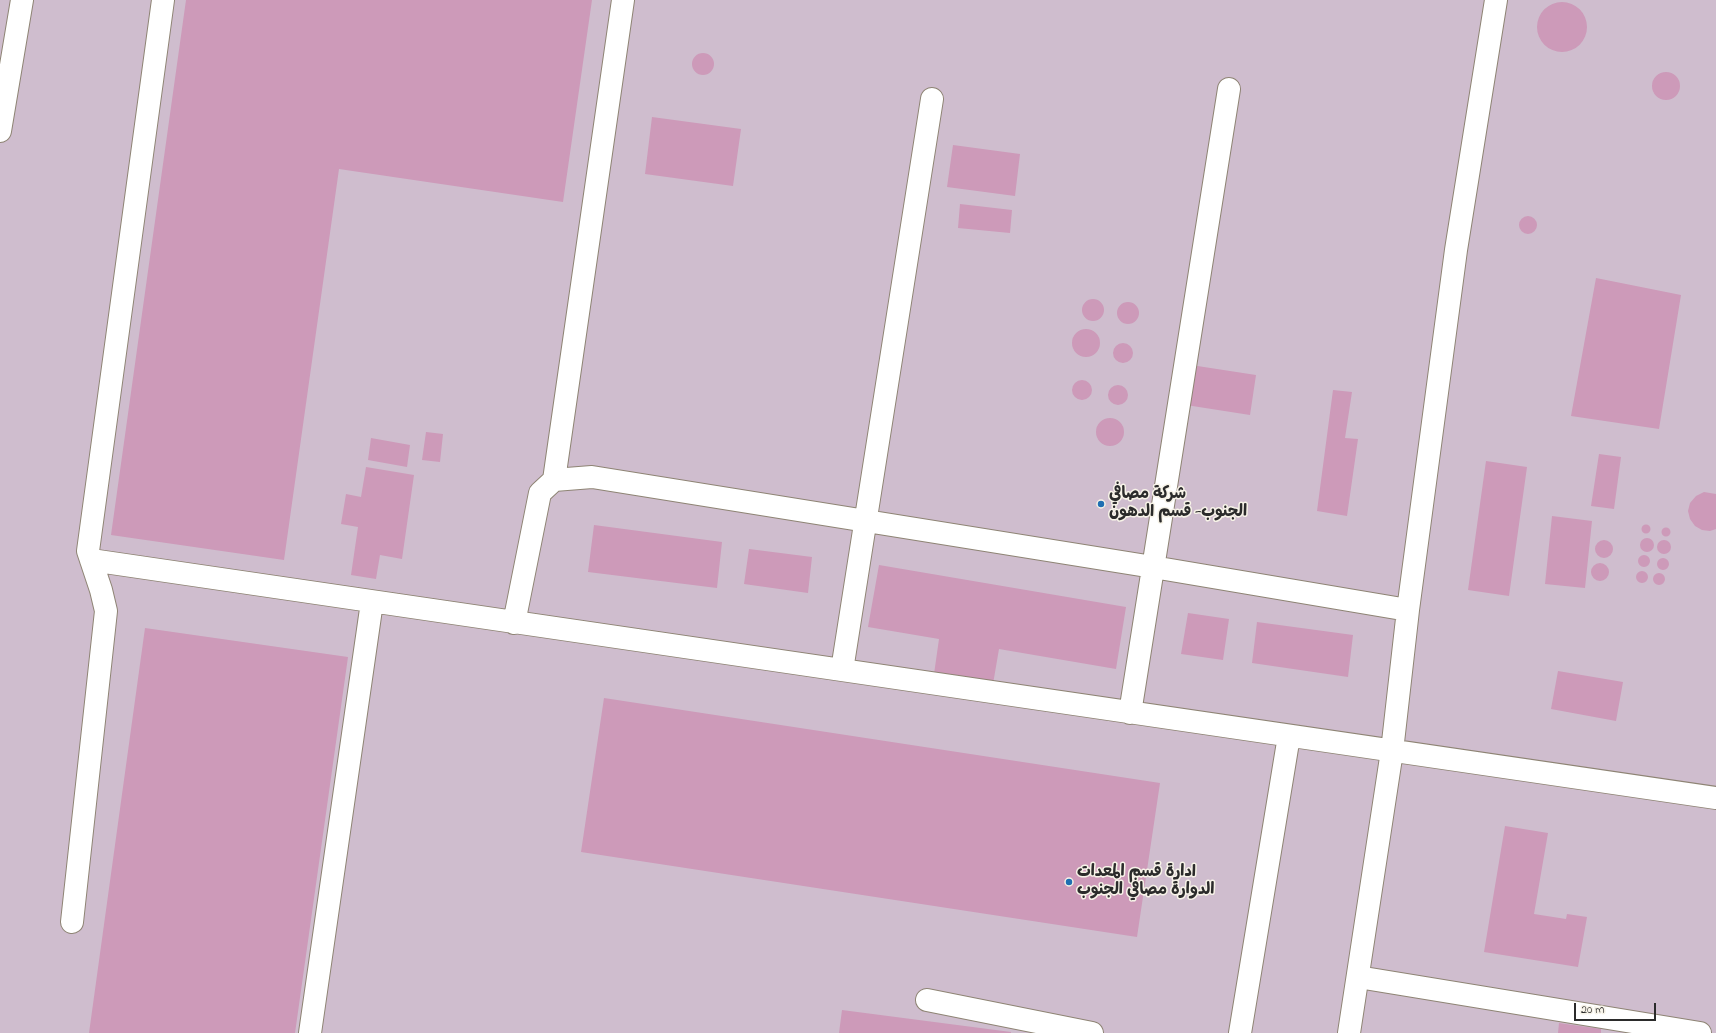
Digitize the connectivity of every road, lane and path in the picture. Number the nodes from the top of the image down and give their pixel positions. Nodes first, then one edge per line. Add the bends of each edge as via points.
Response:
1 (22, 0) edge
2 (163, 0) edge
3 (623, 0) edge
4 (1496, 0) edge
5 (1229, 89) dead end
6 (932, 99) dead end
7 (0, 131) edge
8 (554, 480) junction
9 (866, 522) junction
10 (91, 560) junction
11 (1152, 567) junction
12 (372, 602) junction
13 (1408, 610) junction
14 (514, 623) junction
15 (842, 670) junction
16 (1130, 713) junction
17 (1289, 736) junction
18 (1392, 751) junction
19 (1716, 798) edge
20 (72, 922) dead end
21 (1358, 977) junction
22 (927, 1000) dead end
23 (310, 1033) edge
24 (1092, 1033) edge
25 (1240, 1033) edge
26 (1349, 1033) edge
27 (1700, 1033) edge

1 - 7 lane
2 - 10 lane via 89,543
3 - 8 lane
4 - 13 lane via 1456,250
5 - 11 lane
6 - 9 lane
8 - 9 lane via 592,477
8 - 14 lane via 540,493
9 - 11 lane
9 - 15 lane
10 - 12 lane
10 - 20 lane via 106,611
11 - 13 lane
11 - 16 lane
12 - 14 lane
12 - 23 lane
13 - 18 lane
14 - 15 lane
15 - 16 lane
16 - 17 lane
17 - 18 lane
17 - 25 lane
18 - 19 lane
18 - 21 lane
21 - 26 lane
21 - 27 lane
22 - 24 lane

